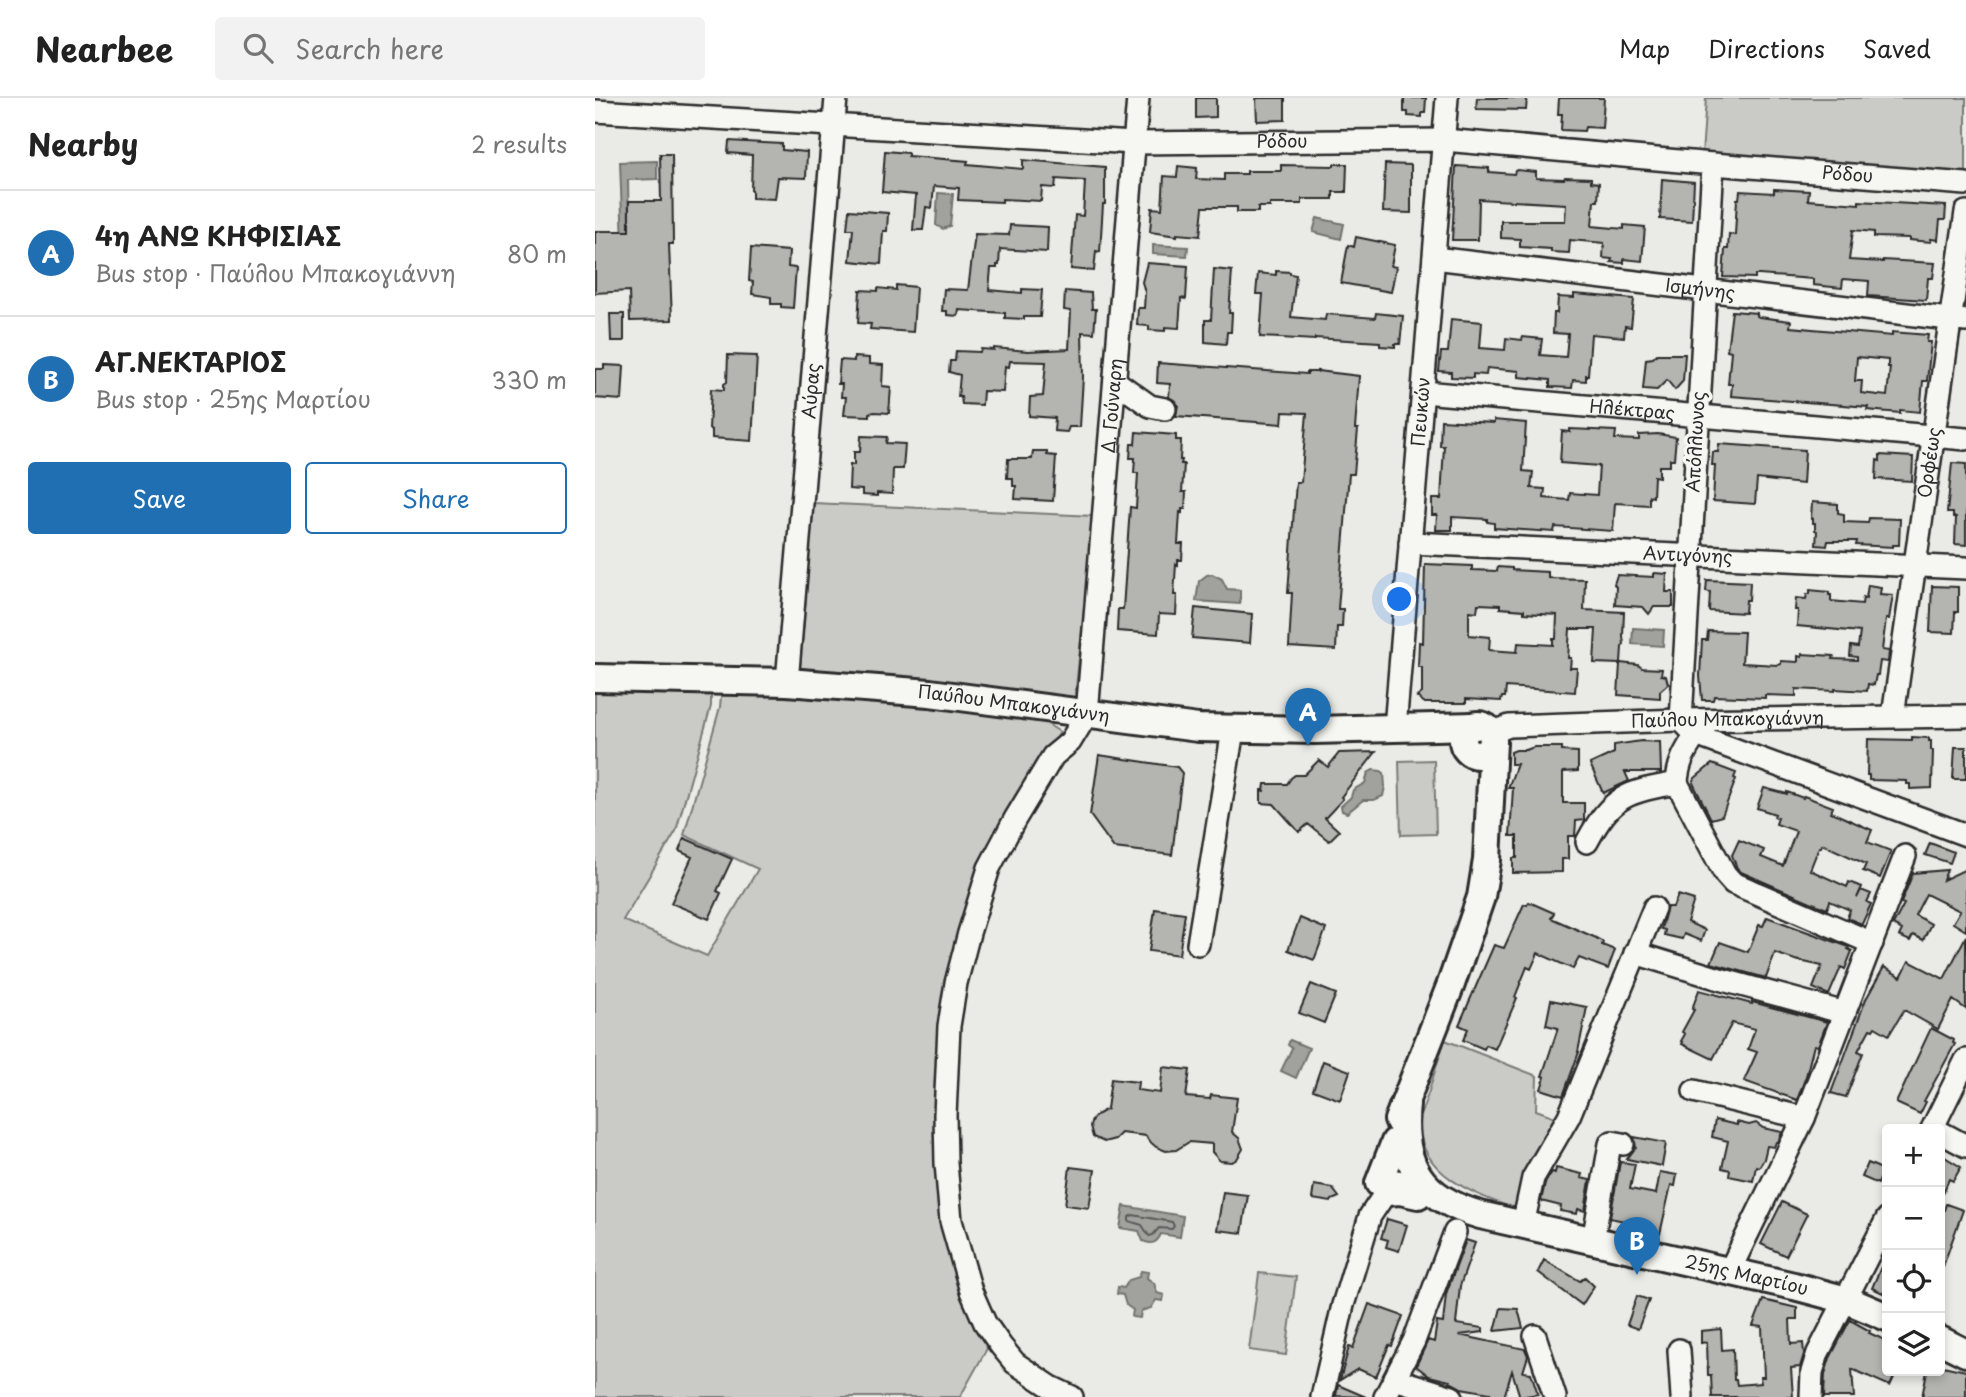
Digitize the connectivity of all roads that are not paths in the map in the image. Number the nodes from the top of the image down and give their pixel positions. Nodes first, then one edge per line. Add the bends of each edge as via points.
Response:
1 (837, 98) edge
2 (1138, 98) edge
3 (1447, 98) edge
4 (634, 106) edge
5 (595, 111) edge
6 (834, 125) junction
7 (1444, 140) junction
8 (1134, 143) junction
9 (1713, 164) junction
10 (1966, 184) edge
11 (1966, 212) edge
12 (1434, 258) junction
13 (1705, 289) junction
14 (1959, 320) edge
15 (1115, 381) junction
16 (1423, 392) junction
17 (1165, 409) dead end
18 (1698, 417) junction
19 (1934, 436) junction
20 (1966, 439) edge
21 (1410, 543) junction
22 (1689, 556) junction
23 (1916, 566) junction
24 (1966, 568) edge
25 (595, 678) edge
26 (786, 682) junction
27 (1087, 714) junction
28 (1893, 716) junction
29 (1966, 716) edge
30 (1689, 727) junction
31 (1395, 728) junction
32 (1233, 730) junction
33 (1478, 739) junction
34 (1677, 783) junction
35 (1966, 835) edge
36 (1587, 842) dead end
37 (1905, 856) dead end
38 (1654, 908) dead end
39 (1873, 943) junction
40 (1198, 944) dead end
41 (1635, 953) junction
42 (1845, 1013) junction
43 (1966, 1059) edge
44 (1694, 1091) dead end
45 (1804, 1118) junction
46 (1938, 1124) edge
47 (1945, 1135) edge
48 (1623, 1144) dead end
49 (1966, 1146) edge
50 (1400, 1173) junction
51 (1523, 1225) junction
52 (1882, 1229) edge
53 (1455, 1232) dead end
54 (1593, 1241) junction
55 (1729, 1272) junction
56 (1847, 1300) junction
57 (1882, 1315) edge
58 (1535, 1336) dead end
59 (1945, 1342) edge
60 (1679, 1350) dead end
61 (1966, 1353) edge
62 (1390, 1388) edge
63 (1072, 1397) edge
64 (1322, 1397) edge
65 (1452, 1397) edge
66 (1555, 1397) edge
67 (1682, 1397) edge
68 (1811, 1397) edge

1 - 6 street, Αύρας
2 - 8 street, Δ. Γούναρη
3 - 7 street, Πευκών
4 - 5 street, Ρόδου
4 - 6 street, Ρόδου
6 - 8 street, Ρόδου
6 - 26 street, Αύρας
7 - 8 street, Ρόδου
7 - 9 street, Ρόδου
7 - 12 street, Πευκών
8 - 15 street, Δ. Γούναρη
9 - 10 street, Ρόδου
9 - 13 street, Απόλλωνος
11 - 14 street, Ορφέως
12 - 13 street, Ισμήνης
12 - 16 street, Πευκών
13 - 14 street, Ισμήνης
13 - 18 street, Απόλλωνος
14 - 19 street, Ορφέως
15 - 17 street via 1150,406
15 - 27 street, Δ. Γούναρη
16 - 18 street, Ηλέκτρας
16 - 21 street, Πευκών
18 - 19 street, Ηλέκτρας
18 - 22 street, Απόλλωνος
19 - 20 street, Ηλέκτρας
19 - 23 street, Ορφέως
21 - 22 street, Αντιγόνης
21 - 31 street, Πευκών
22 - 23 street, Αντιγόνης
22 - 30 street, Απόλλωνος
23 - 24 street, Αντιγόνης
23 - 28 street, Ορφέως
25 - 26 main road, Παύλου Μπακογιάννη
26 - 27 main road, Παύλου Μπακογιάννη via 930,693
27 - 32 main road, Παύλου Μπακογιάννη
27 - 63 street via 1070,742 1053,756 989,868 956,984 945,1115 951,1221 985,1323 1015,1363
28 - 29 street, Παύλου Μπακογιάννη
28 - 30 street, Παύλου Μπακογιάννη
30 - 33 street, Παύλου Μπακογιάννη via 1509,726
30 - 34 street
30 - 35 street
31 - 32 main road, Παύλου Μπακογιάννη
31 - 33 main road, Παύλου Μπακογιάννη via 1431,727
32 - 40 street
33 - 50 main road via 1489,807 1481,897 1395,1128
34 - 36 street via 1618,801 1609,807
34 - 39 street via 1733,883
37 - 39 street
38 - 41 street
39 - 42 street
41 - 42 street
41 - 51 street via 1569,1116 1533,1178
42 - 45 street
43 - 46 street
44 - 45 street
45 - 55 street
47 - 49 street
48 - 54 street via 1611,1144
50 - 51 main road, 25ης Μαρτίου via 1455,1207
50 - 64 street via 1370,1216
51 - 54 main road, 25ης Μαρτίου
52 - 56 street
53 - 62 street via 1414,1341
54 - 55 main road, 25ης Μαρτίου
55 - 56 main road, 25ης Μαρτίου
56 - 57 main road, 25ης Μαρτίου
56 - 68 street via 1818,1353
58 - 66 street
59 - 61 main road
60 - 67 street
62 - 65 street

